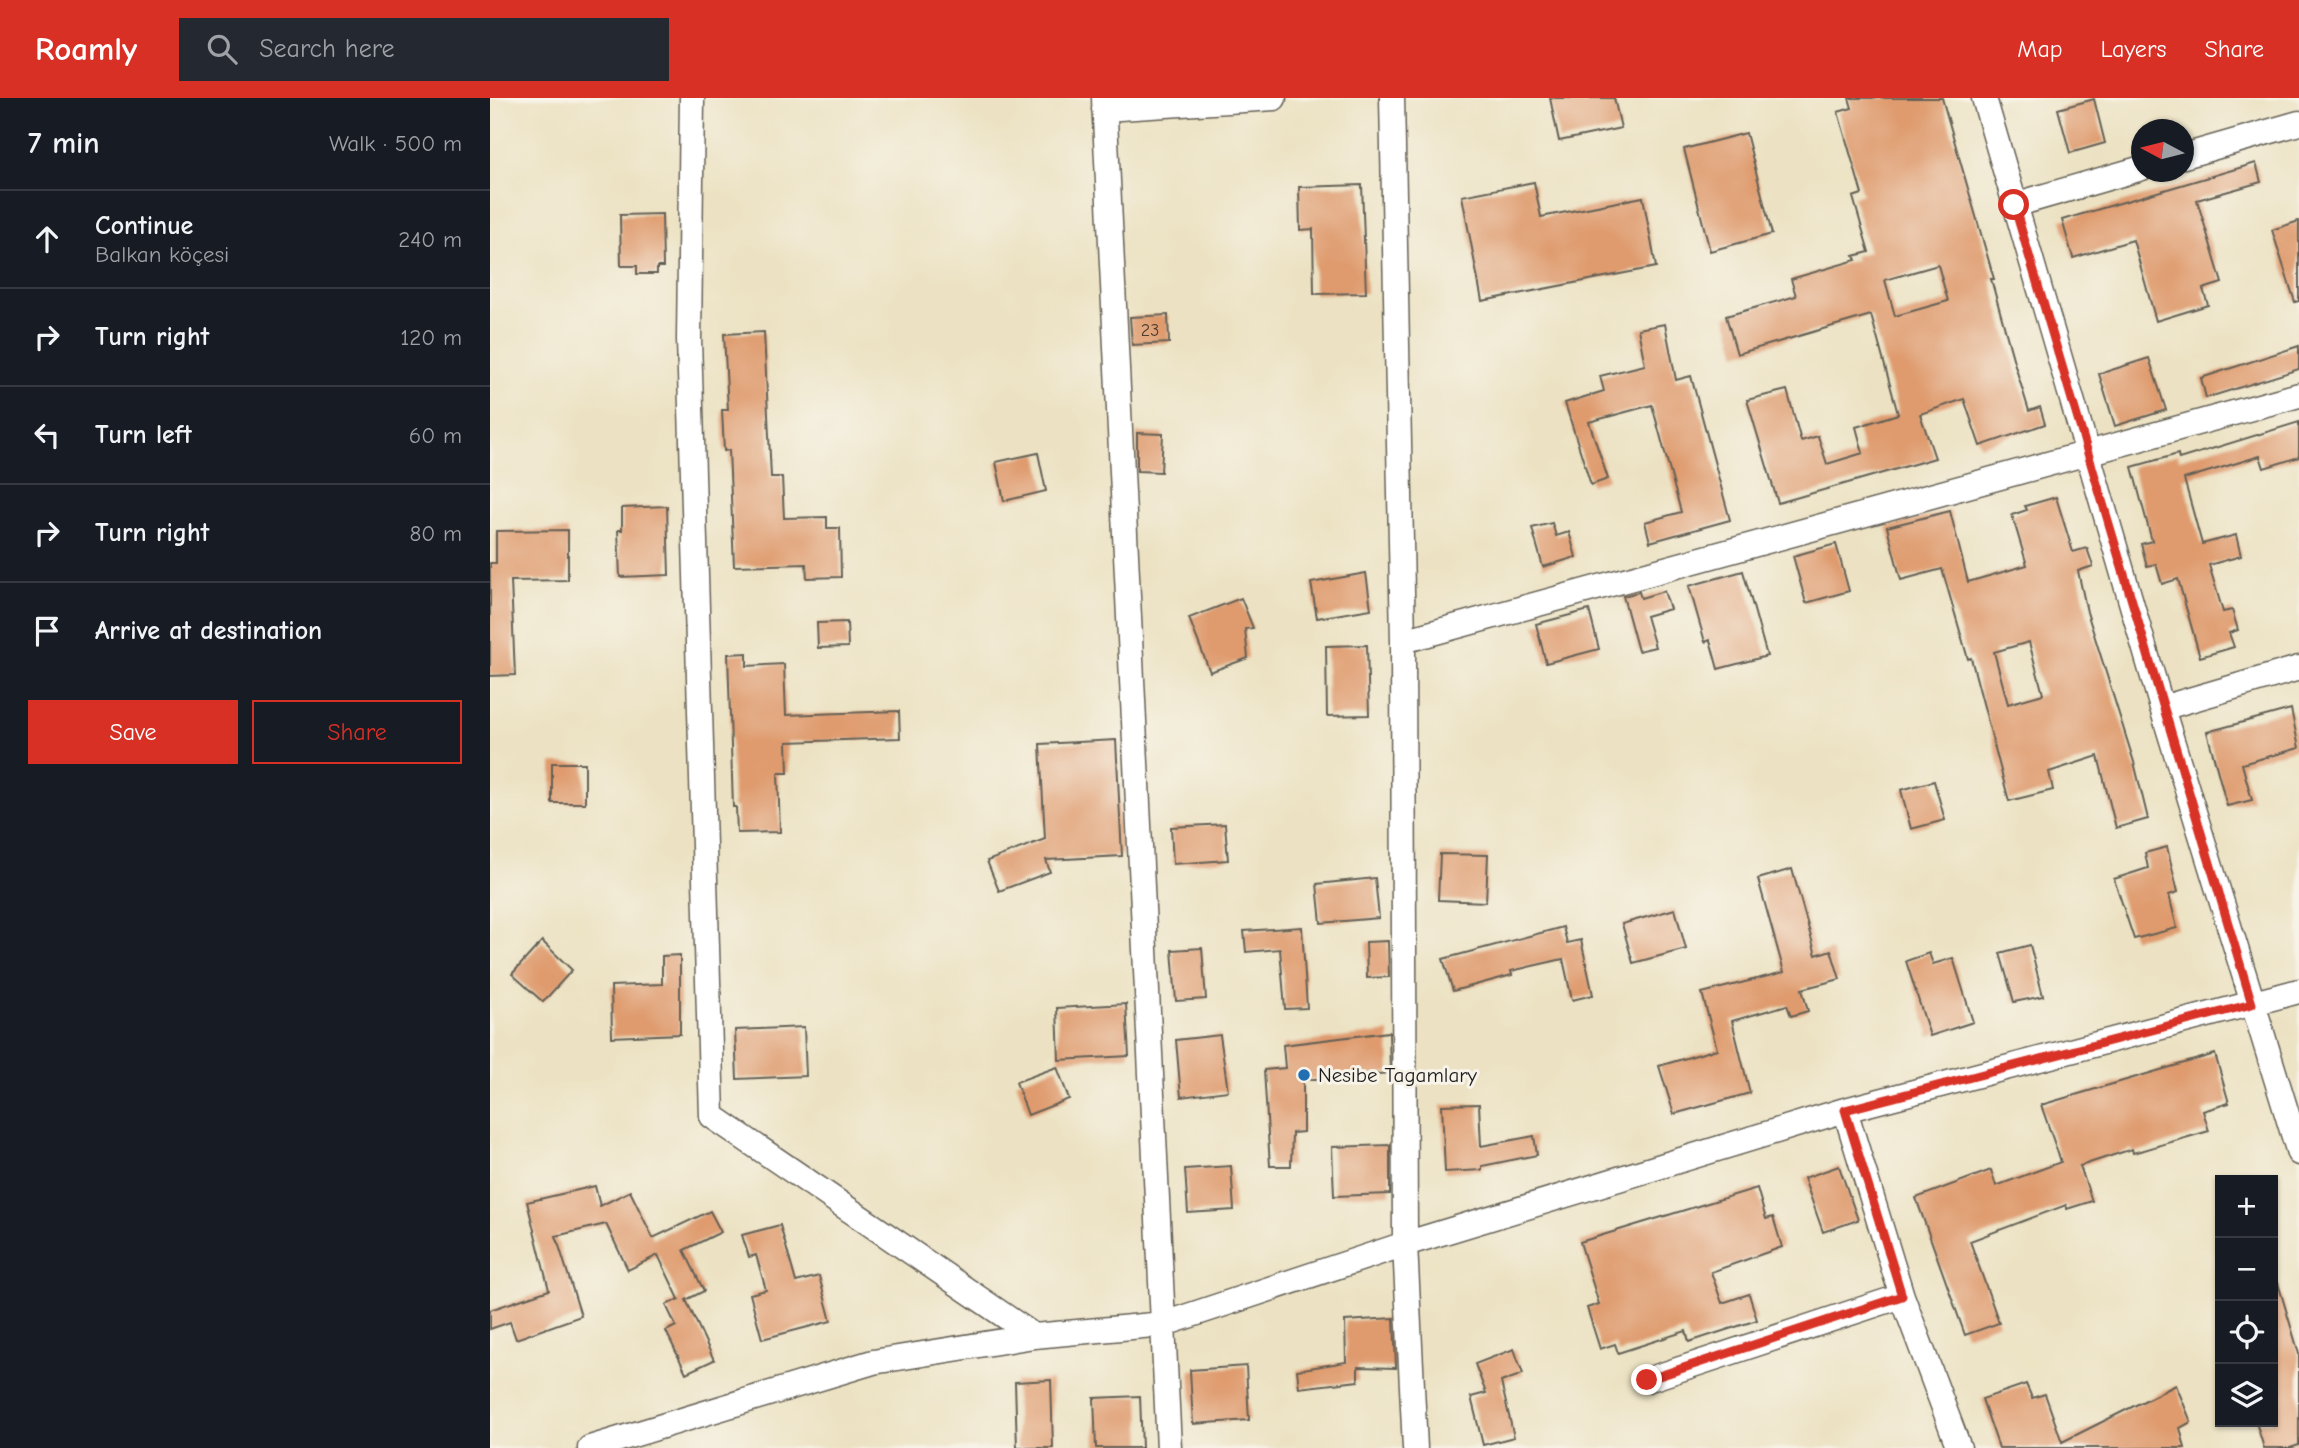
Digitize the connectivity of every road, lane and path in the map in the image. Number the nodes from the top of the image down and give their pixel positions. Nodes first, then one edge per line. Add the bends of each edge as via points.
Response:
1 (692, 98) edge
2 (1274, 98) edge
3 (1392, 98) edge
4 (1984, 98) edge
5 (1104, 103) edge
6 (2299, 123) edge
7 (2194, 153) edge
8 (2131, 171) edge
9 (2014, 205) junction
10 (2299, 395) edge
11 (2086, 454) junction
12 (1403, 641) junction
13 (2299, 668) edge
14 (2162, 708) junction
15 (2299, 991) edge
16 (2252, 1004) junction
17 (1845, 1110) junction
18 (2299, 1153) edge
19 (1405, 1244) junction
20 (1902, 1296) junction
21 (1164, 1324) junction
22 (1034, 1336) junction
23 (1647, 1380) dead end
24 (590, 1448) edge
25 (1169, 1448) edge
26 (1415, 1448) edge
27 (1959, 1448) edge

1 - 22 street via 689,339 712,1116
2 - 5 street
3 - 12 street
4 - 9 street
5 - 21 street
6 - 7 street
8 - 9 street
9 - 11 street
10 - 11 street
11 - 12 street
11 - 14 street
12 - 19 street
13 - 14 street
14 - 16 street
15 - 16 street
16 - 17 street
16 - 18 street
17 - 19 street
17 - 20 street
19 - 21 street
19 - 26 street
20 - 23 street
20 - 27 street
21 - 22 street
21 - 25 street
22 - 24 street via 873,1362

